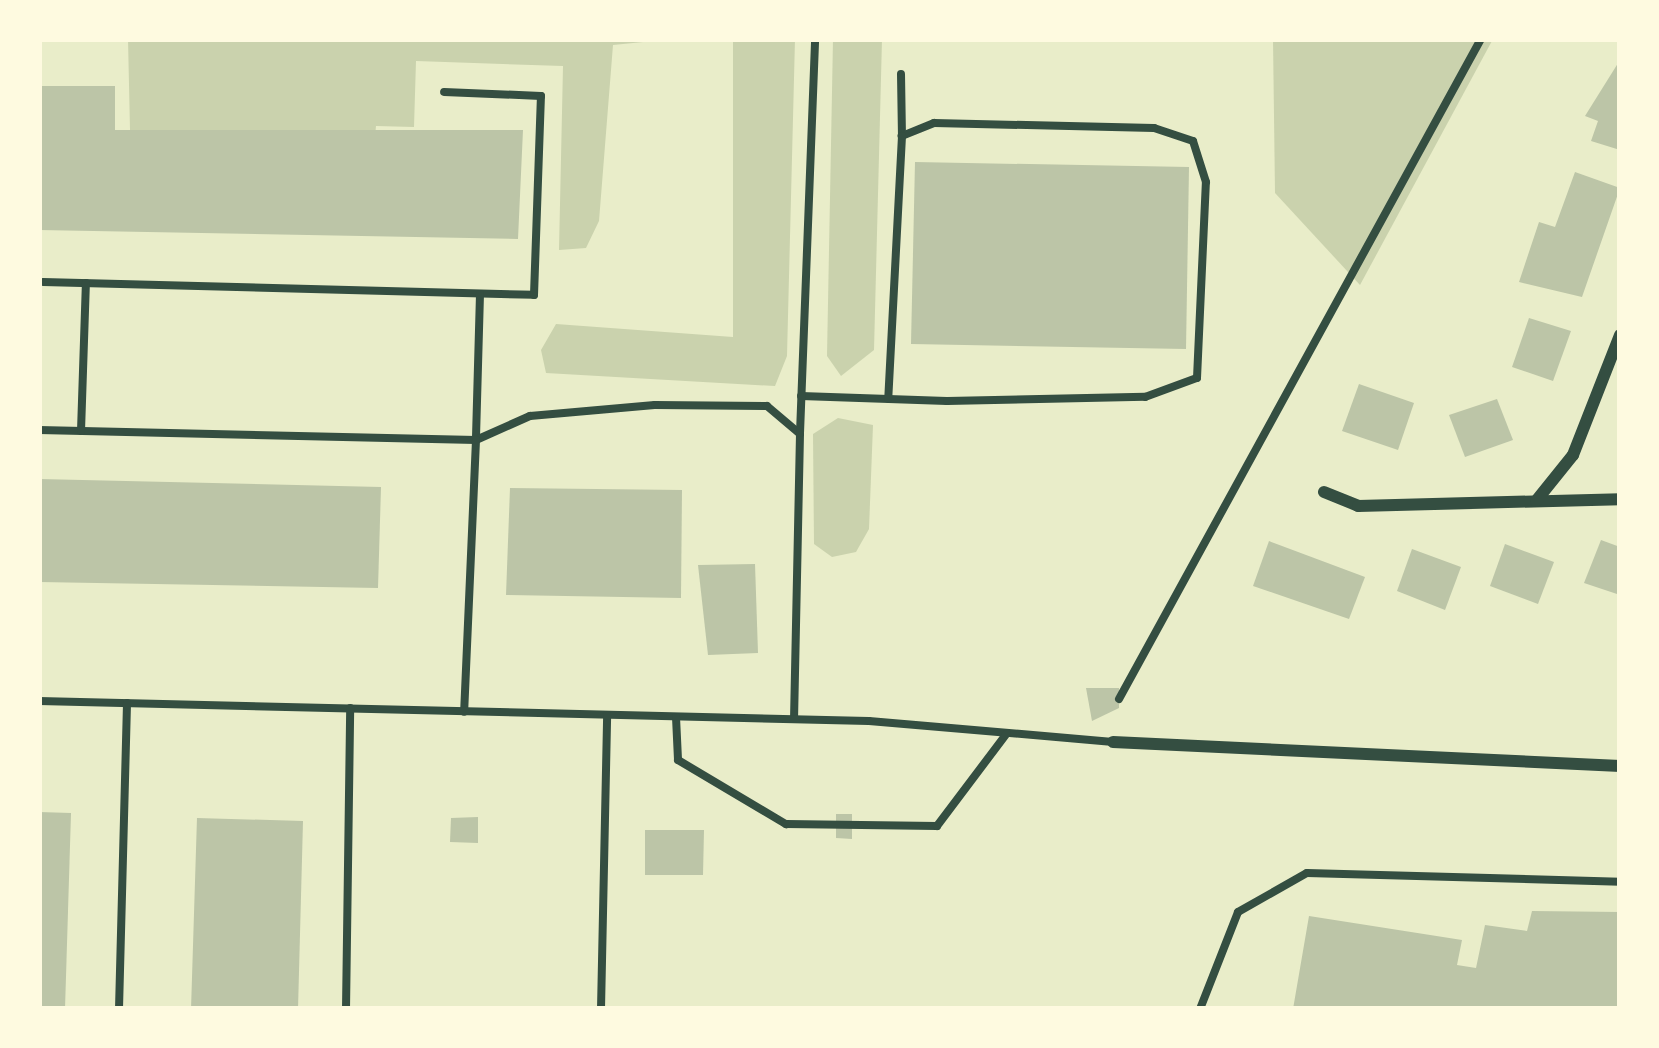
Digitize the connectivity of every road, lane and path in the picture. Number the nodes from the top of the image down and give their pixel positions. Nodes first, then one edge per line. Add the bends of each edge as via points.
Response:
1 (815, 39) edge
2 (1481, 39) edge
3 (901, 74) dead end
4 (444, 92) dead end
5 (902, 136) junction
6 (44, 282) dead end
7 (86, 283) junction
8 (480, 294) junction
9 (1620, 335) edge
10 (801, 396) junction
11 (888, 399) junction
12 (39, 430) edge
13 (81, 431) junction
14 (800, 434) junction
15 (476, 440) junction
16 (1324, 492) dead end
17 (1620, 499) edge
18 (1536, 501) junction
19 (1119, 699) dead end
20 (39, 701) edge
21 (127, 703) junction
22 (350, 708) junction
23 (464, 712) junction
24 (607, 715) junction
25 (676, 717) junction
26 (794, 719) junction
27 (1008, 733) junction
28 (1113, 742) joint
29 (1620, 766) edge
30 (1620, 881) edge
31 (119, 1009) edge
32 (346, 1009) edge
33 (602, 1009) edge
34 (1200, 1009) edge

1 - 10 lane
2 - 19 path
3 - 5 lane
4 - 8 lane via 541,96 534,295
5 - 11 lane
5 - 11 lane via 934,123 1154,128 1193,141 1206,182 1206,310 1197,378 1145,397
6 - 7 lane
7 - 8 lane
7 - 13 lane
8 - 15 lane
9 - 18 street via 1573,455
10 - 11 lane
10 - 14 lane
12 - 13 lane
13 - 15 lane
14 - 15 lane via 767,406 655,405 530,416
14 - 26 lane
15 - 23 lane
16 - 18 street via 1358,506
17 - 18 street
20 - 21 lane
21 - 22 lane
21 - 31 lane
22 - 23 lane
22 - 32 lane
23 - 24 lane
24 - 25 lane
24 - 33 lane
25 - 26 lane
25 - 27 lane via 678,760 786,824 937,826
26 - 27 lane
27 - 28 lane
28 - 29 street
30 - 34 lane via 1307,873 1238,912

